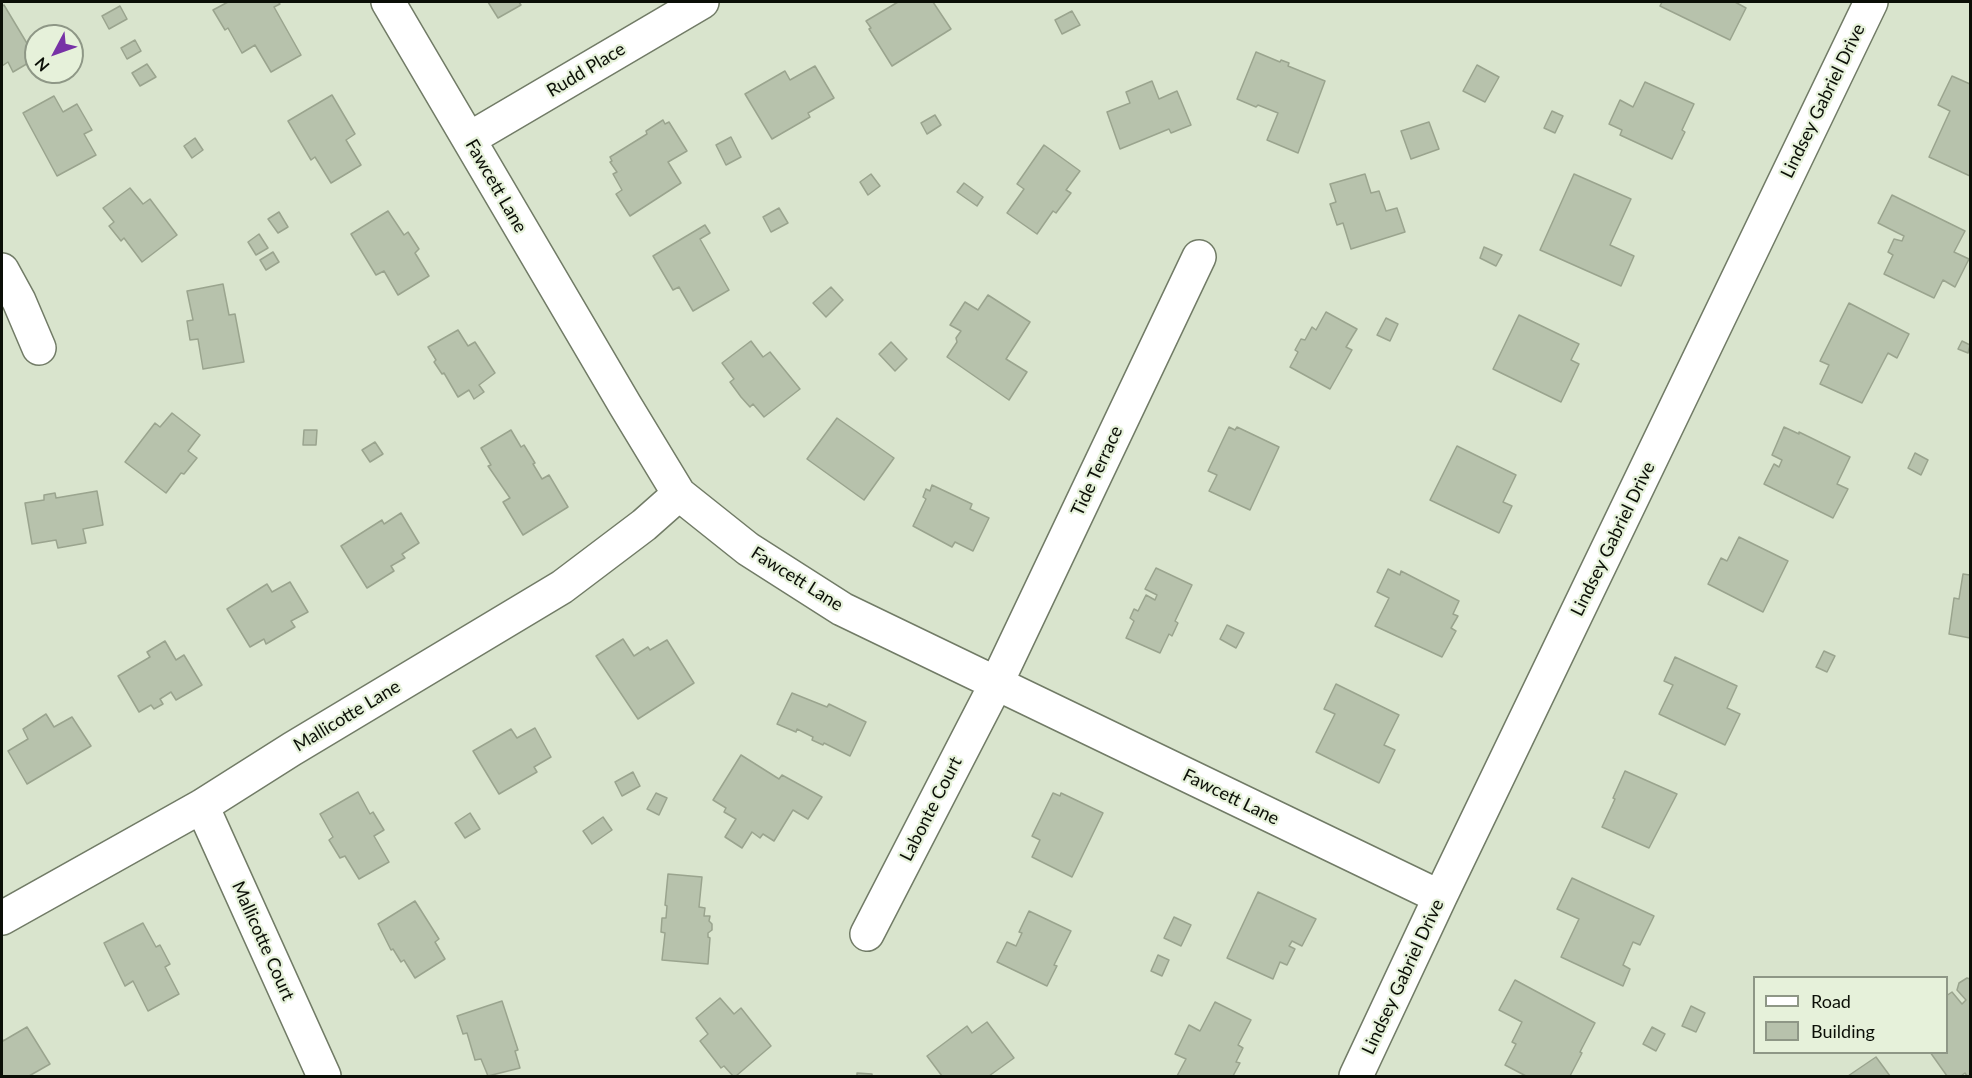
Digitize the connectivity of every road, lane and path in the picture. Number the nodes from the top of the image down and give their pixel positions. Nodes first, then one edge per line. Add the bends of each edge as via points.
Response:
1 (388, 2) edge
2 (702, 2) edge
3 (1871, 2) edge
4 (469, 139) junction
5 (1198, 257) dead end
6 (2, 270) edge
7 (39, 348) dead end
8 (680, 494) junction
9 (996, 684) junction
10 (202, 806) junction
11 (1440, 897) junction
12 (2, 918) edge
13 (867, 934) dead end
14 (324, 1077) edge
15 (1356, 1077) edge

1 - 4 street, Fawcett Lane
2 - 4 street, Rudd Place
3 - 11 street, Lindsey Gabriel Drive
4 - 8 street, Fawcett Lane
5 - 9 street, Tide Terrace
6 - 7 street
8 - 9 street, Fawcett Lane via 748,549 842,609
8 - 10 street, Mallicotte Lane via 562,587
9 - 11 street, Fawcett Lane
9 - 13 street, Labonte Court
10 - 12 street, Mallicotte Lane
10 - 14 street, Mallicotte Court
11 - 15 street, Lindsey Gabriel Drive

